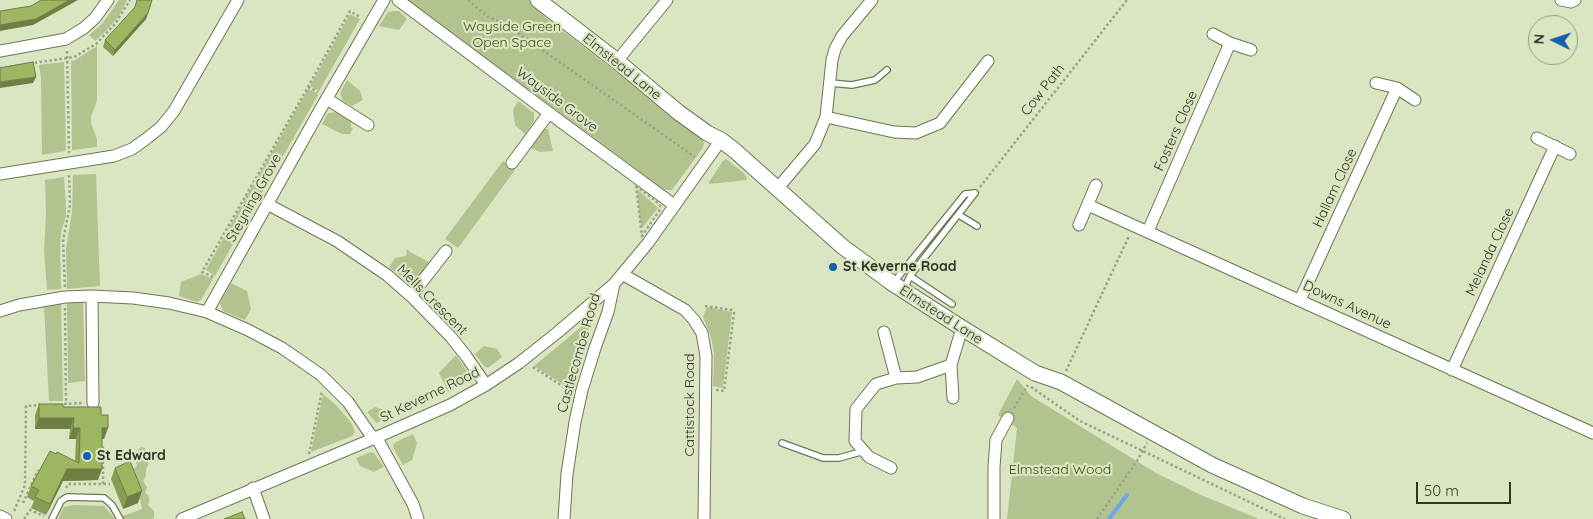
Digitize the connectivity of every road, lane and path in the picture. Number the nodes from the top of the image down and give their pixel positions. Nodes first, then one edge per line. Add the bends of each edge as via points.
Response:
1 (108, 0) edge
2 (130, 0) edge
3 (238, 0) edge
4 (384, 0) edge
5 (398, 0) edge
6 (468, 0) edge
7 (538, 0) edge
8 (667, 0) edge
9 (872, 0) edge
10 (1127, 0) edge
11 (1561, 0) edge
12 (1574, 0) edge
13 (360, 17) dead end
14 (1213, 34) dead end
15 (1230, 43) junction
16 (66, 45) dead end
17 (1251, 50) dead end
18 (0, 51) edge
19 (67, 58) junction
20 (988, 61) dead end
21 (617, 62) junction
22 (0, 68) edge
23 (887, 70) dead end
24 (830, 83) junction
25 (1376, 83) dead end
26 (308, 87) junction
27 (1397, 88) junction
28 (322, 95) junction
29 (1415, 100) dead end
30 (549, 113) junction
31 (826, 117) junction
32 (368, 125) dead end
33 (1537, 138) dead end
34 (721, 140) junction
35 (1555, 146) junction
36 (1570, 154) dead end
37 (69, 163) junction
38 (512, 163) dead end
39 (705, 164) junction
40 (0, 174) edge
41 (1096, 185) dead end
42 (777, 189) junction
43 (975, 193) junction
44 (246, 196) junction
45 (262, 203) junction
46 (674, 205) junction
47 (1088, 205) junction
48 (959, 215) junction
49 (1079, 225) dead end
50 (1134, 225) junction
51 (977, 226) dead end
52 (1148, 232) junction
53 (642, 236) joint
54 (446, 251) dead end
55 (622, 274) junction
56 (910, 276) junction
57 (214, 277) dead end
58 (614, 284) junction
59 (898, 287) junction
60 (92, 296) junction
61 (411, 296) junction
62 (65, 297) junction
63 (1300, 300) junction
64 (952, 304) dead end
65 (705, 306) dead end
66 (0, 311) edge
67 (207, 312) junction
68 (962, 328) junction
69 (884, 332) dead end
70 (529, 364) dead end
71 (951, 365) junction
72 (1452, 370) junction
73 (896, 378) junction
74 (1061, 382) junction
75 (486, 385) junction
76 (322, 390) dead end
77 (712, 390) dead end
78 (571, 392) dead end
79 (953, 398) dead end
80 (93, 403) joint
81 (56, 404) edge
82 (66, 404) junction
83 (46, 405) edge
84 (1008, 418) joint
85 (1593, 433) edge
86 (375, 438) junction
87 (782, 443) dead end
88 (103, 444) edge
89 (864, 451) junction
90 (1143, 451) junction
91 (308, 458) dead end
92 (891, 468) dead end
93 (38, 470) edge
94 (62, 482) edge
95 (103, 484) junction
96 (110, 484) dead end
97 (67, 485) junction
98 (253, 488) junction
99 (62, 499) junction
100 (23, 503) dead end
101 (40, 513) dead end
102 (0, 516) edge
103 (9, 516) edge
104 (24, 519) edge
105 (52, 519) edge
106 (120, 519) edge
107 (182, 519) edge
108 (264, 519) edge
109 (418, 519) edge
110 (564, 519) edge
111 (704, 519) edge
112 (994, 519) edge
113 (1097, 519) edge
114 (1285, 519) edge
115 (1343, 519) edge

1 - 18 street via 90,23 66,39
2 - 19 path via 115,24 95,43
3 - 37 street via 174,111 161,127 132,149 114,156
4 - 28 street, Steyning Grove
5 - 30 street, Wayside Grove
6 - 39 path
7 - 21 street, Elmstead Lane
8 - 21 street
9 - 24 street via 842,36 832,60
10 - 43 path, Cow Path
11 - 12 street
13 - 26 path via 350,11
14 - 15 street
15 - 17 street
15 - 52 street, Fosters Close
16 - 19 path
19 - 22 path
19 - 37 path
20 - 31 street via 940,123 916,133 894,132
21 - 34 street, Elmstead Lane via 678,112
23 - 24 lane via 875,80 852,85
24 - 31 street
25 - 27 street
26 - 28 path
26 - 44 path
27 - 29 street
27 - 63 street, Hallam Close
28 - 32 street
28 - 45 street, Steyning Grove
30 - 38 street
30 - 46 street, Wayside Grove
31 - 42 street via 815,144
33 - 35 street
34 - 39 street, St Keverne Road
34 - 42 street, Elmstead Lane
35 - 36 street
35 - 72 street, Melanda Close
37 - 40 street
37 - 62 path via 70,205 63,241
39 - 46 street, St Keverne Road
41 - 47 street
42 - 59 street, Elmstead Lane via 843,247
43 - 48 lane
43 - 59 lane via 965,194
44 - 45 path
44 - 57 path via 202,272
45 - 61 street, Mells Crescent via 348,247
45 - 67 street, Steyning Grove
46 - 55 street, St Keverne Road
47 - 49 street
47 - 50 street, Downs Avenue
48 - 51 lane
48 - 56 lane
50 - 52 street, Downs Avenue
50 - 74 path
52 - 63 street, Downs Avenue
53 - 53 path via 660,206 636,186
54 - 61 street
55 - 58 street, St Keverne Road
55 - 111 street, Cattistock Road via 685,310 702,333 706,356
56 - 59 lane
56 - 64 lane
58 - 75 street, St Keverne Road via 520,362
58 - 110 street, Castlecombe Road via 575,422 566,474
59 - 68 street, Elmstead Lane
60 - 62 street
60 - 67 street via 169,303
60 - 80 street
61 - 75 street, Mells Crescent via 466,356
62 - 66 street
62 - 82 path
63 - 72 street, Downs Avenue
65 - 77 path via 734,313 724,391
67 - 86 street via 282,348 321,375 348,402
68 - 71 street
68 - 74 street, Elmstead Lane via 1035,373
69 - 73 street
70 - 78 path
71 - 73 street via 917,377
71 - 79 street
72 - 85 street, Downs Avenue
73 - 89 street via 876,384 856,410 855,441
74 - 115 street, Elmstead Lane via 1219,468 1303,506
75 - 86 street, St Keverne Road
76 - 91 path
80 - 82 path
81 - 82 path
83 - 103 path via 26,406 25,485
84 - 90 path via 1028,385 1080,421
84 - 112 street via 996,440
86 - 98 street, St Keverne Road
86 - 109 street via 398,475
87 - 89 lane via 823,458 839,458
88 - 95 path
89 - 92 street
90 - 113 path
90 - 114 path
93 - 100 path
94 - 97 path
95 - 96 path
95 - 97 path via 79,482
97 - 99 path
98 - 107 street, St Keverne Road
98 - 108 street
99 - 105 lane
99 - 106 lane via 104,498
101 - 104 path via 30,510
102 - 103 street

